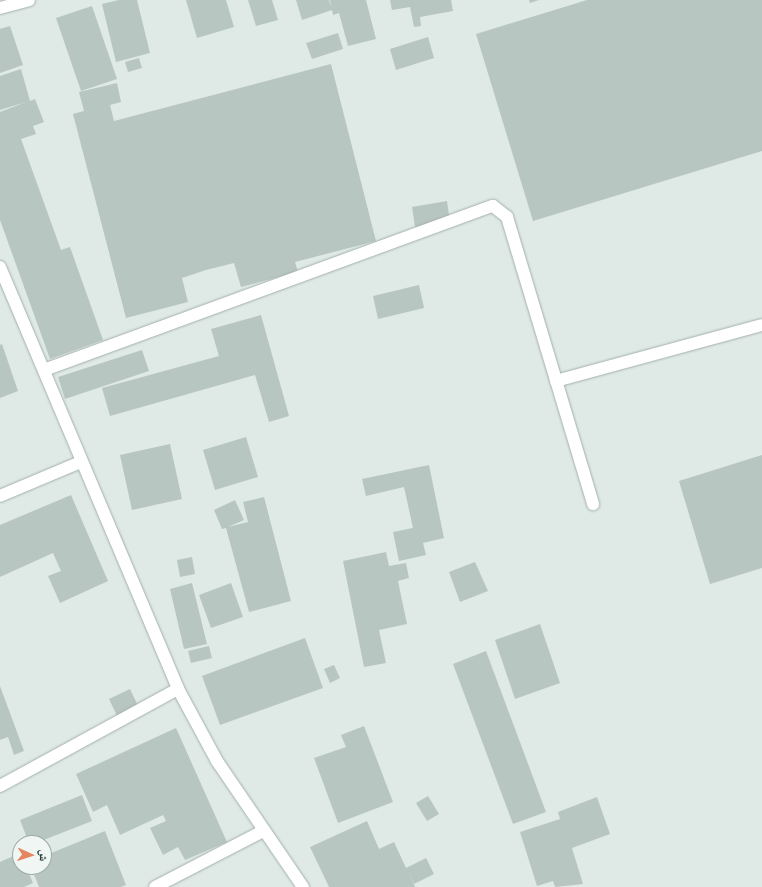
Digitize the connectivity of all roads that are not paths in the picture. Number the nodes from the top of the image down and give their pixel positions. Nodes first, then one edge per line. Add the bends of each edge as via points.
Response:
1 (29, 0) edge
2 (0, 8) edge
3 (0, 267) edge
4 (762, 325) edge
5 (44, 370) junction
6 (556, 381) junction
7 (80, 462) junction
8 (0, 496) edge
9 (593, 504) dead end
10 (178, 688) junction
11 (0, 786) edge
12 (263, 831) junction
13 (155, 887) edge
14 (303, 887) edge

1 - 2 street
3 - 5 street
4 - 6 street
5 - 6 street via 493,206 507,217
5 - 7 street
6 - 9 street
7 - 8 street
7 - 10 street
10 - 11 street
10 - 12 street via 217,761
12 - 13 street
12 - 14 street

